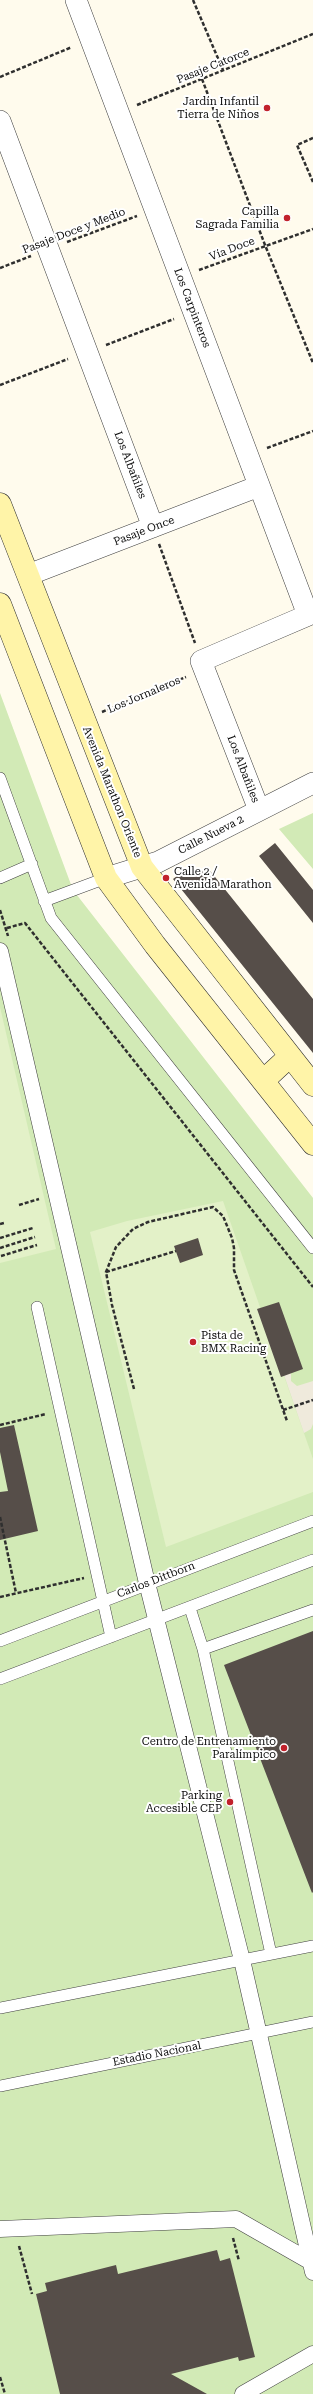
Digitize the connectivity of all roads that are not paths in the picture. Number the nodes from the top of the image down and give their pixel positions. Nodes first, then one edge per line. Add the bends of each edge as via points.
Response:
1 (76, 0) edge
2 (0, 121) edge
3 (259, 486) junction
4 (0, 504) edge
5 (153, 527) junction
6 (28, 575) junction
7 (0, 604) edge
8 (310, 614) edge
9 (0, 778) edge
10 (313, 783) edge
11 (258, 810) junction
12 (32, 864) junction
13 (142, 867) junction
14 (0, 878) edge
15 (106, 878) junction
16 (44, 901) junction
17 (0, 951) edge
18 (290, 1056) junction
19 (263, 1081) junction
20 (313, 1085) edge
21 (313, 1144) edge
22 (313, 1248) edge
23 (36, 1306) dead end
24 (313, 1521) edge
25 (313, 1560) edge
26 (147, 1584) junction
27 (104, 1600) junction
28 (190, 1608) junction
29 (313, 1610) edge
30 (156, 1620) junction
31 (111, 1637) junction
32 (0, 1641) edge
33 (203, 1649) junction
34 (0, 1679) edge
35 (313, 1946) edge
36 (271, 1954) junction
37 (242, 1960) junction
38 (0, 2008) edge
39 (313, 2022) edge
40 (258, 2034) junction
41 (0, 2086) edge
42 (7, 2229) edge
43 (312, 2265) edge
44 (313, 2354) edge
45 (243, 2394) edge

1 - 3 street, Los Carpinteros
2 - 5 street, Los Albañiles
3 - 5 street, Pasaje Once
3 - 8 street, Los Carpinteros
4 - 6 main road, Avenida Marathon Oriente
5 - 6 street, Pasaje Once
6 - 13 main road, Avenida Marathon Oriente
7 - 15 main road
8 - 11 street, Los Albañiles via 203,665
9 - 12 lane
10 - 11 street, Calle Nueva 2
11 - 13 street, Calle Nueva 2 via 158,862
12 - 14 lane
12 - 16 lane
13 - 15 street, Calle Nueva 2
13 - 18 main road, Avenida Marathon Oriente
15 - 16 lane
15 - 19 main road via 155,945
16 - 22 lane via 51,918
17 - 26 street
18 - 19 main road
18 - 20 main road, Avenida Marathon Oriente
19 - 21 main road
23 - 27 lane
24 - 26 lane, Carlos Dittborn
25 - 28 lane
26 - 27 lane, Carlos Dittborn
26 - 30 street
27 - 31 lane
27 - 32 lane, Carlos Dittborn
28 - 30 lane
28 - 33 lane
29 - 33 lane
30 - 31 lane
30 - 37 street
31 - 34 lane
33 - 36 lane
35 - 36 lane
36 - 37 lane
37 - 38 lane
37 - 40 street
39 - 40 lane, Estadio Nacional
40 - 41 lane, Estadio Nacional
40 - 43 street
42 - 43 street via 236,2219
44 - 45 street

